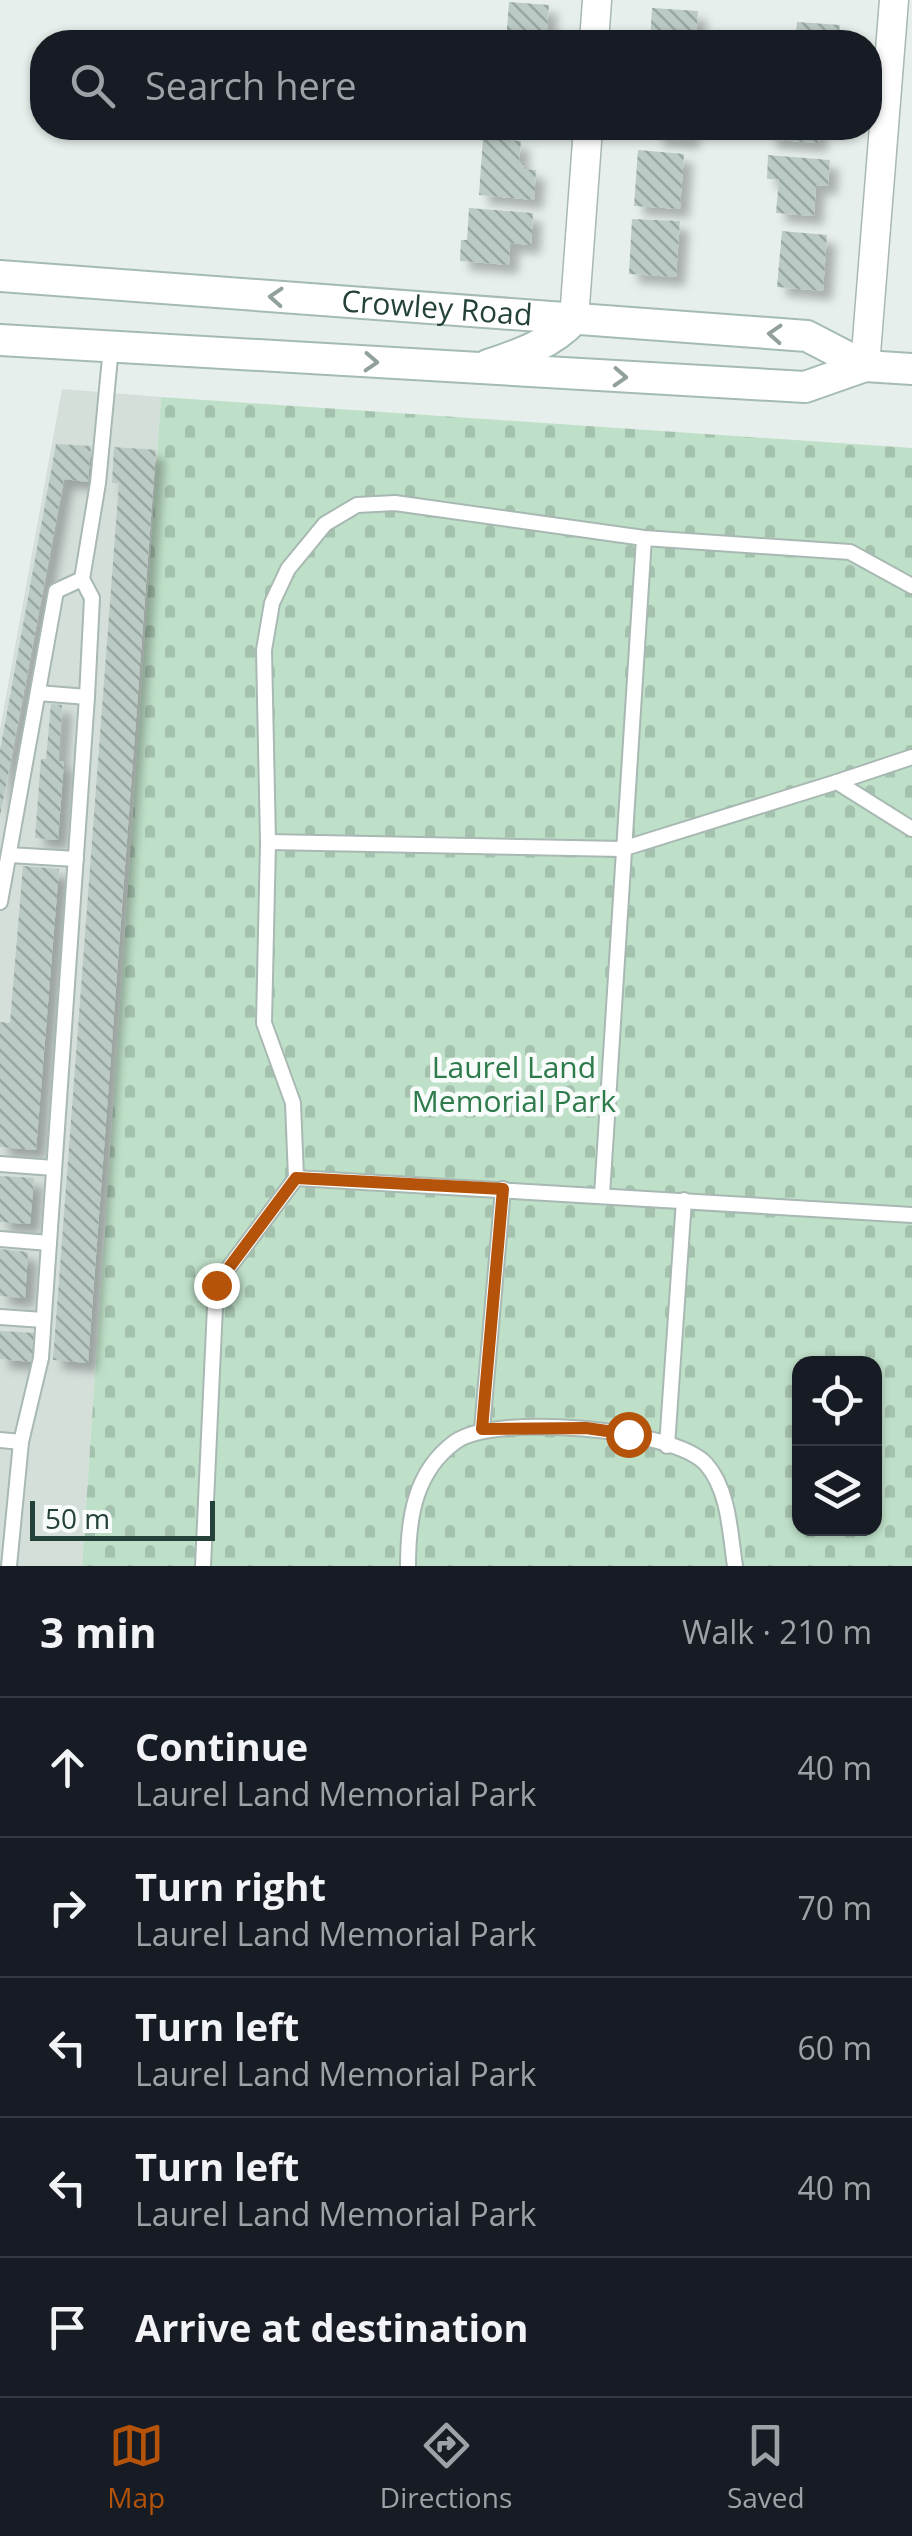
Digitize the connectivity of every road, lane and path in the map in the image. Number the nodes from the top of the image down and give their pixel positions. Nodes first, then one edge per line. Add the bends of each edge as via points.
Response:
1 (597, 0) edge
2 (894, 0) edge
3 (595, 30) edge
4 (587, 140) edge
5 (0, 276) edge
6 (574, 319) junction
7 (0, 340) edge
8 (111, 347) junction
9 (865, 366) junction
10 (476, 369) junction
11 (912, 369) edge
12 (644, 538) junction
13 (82, 580) junction
14 (912, 586) edge
15 (38, 692) junction
16 (88, 697) junction
17 (912, 757) edge
18 (837, 782) junction
19 (912, 829) edge
20 (268, 842) junction
21 (622, 849) junction
22 (8, 855) junction
23 (76, 859) junction
24 (0, 902) edge
25 (0, 1164) edge
26 (54, 1168) junction
27 (296, 1178) junction
28 (503, 1189) junction
29 (602, 1194) junction
30 (684, 1200) junction
31 (912, 1215) edge
32 (0, 1239) edge
33 (49, 1243) junction
34 (0, 1317) edge
35 (43, 1320) junction
36 (482, 1429) junction
37 (0, 1440) edge
38 (21, 1442) junction
39 (667, 1446) junction
40 (9, 1566) edge
41 (203, 1566) edge
42 (408, 1566) edge
43 (735, 1566) edge

1 - 3 street
2 - 9 street
4 - 6 street
6 -> 5 main road, Crowley Road
9 -> 6 main road, Crowley Road via 807,336
6 - 10 main road via 548,339
7 - 8 main road, Crowley Road
8 -> 10 main road, Crowley Road
8 - 13 lane
10 -> 9 main road, Crowley Road via 805,387
9 - 11 main road, Crowley Road
12 - 14 lane via 850,552
12 - 20 lane via 395,503 356,505 325,524 288,570 272,603 264,650
12 - 21 lane
13 - 15 lane via 56,591
13 - 16 lane via 92,598
15 - 16 lane
15 - 22 lane
16 - 23 lane
17 - 18 lane
18 - 19 lane
18 - 21 lane
20 - 21 lane
20 - 27 lane via 264,1024 293,1104
21 - 29 lane
22 - 23 lane
22 - 24 lane
23 - 26 lane
25 - 26 lane
26 - 33 lane
27 - 28 lane
27 - 41 lane via 216,1285
28 - 29 lane
28 - 36 lane
29 - 30 lane
30 - 31 lane
30 - 39 lane
32 - 33 lane
33 - 35 lane
34 - 35 lane
35 - 38 lane
36 - 39 lane via 586,1428
36 - 42 lane via 456,1440 420,1485 408,1520
37 - 38 lane
38 - 40 lane
39 - 43 lane via 706,1464 722,1491

